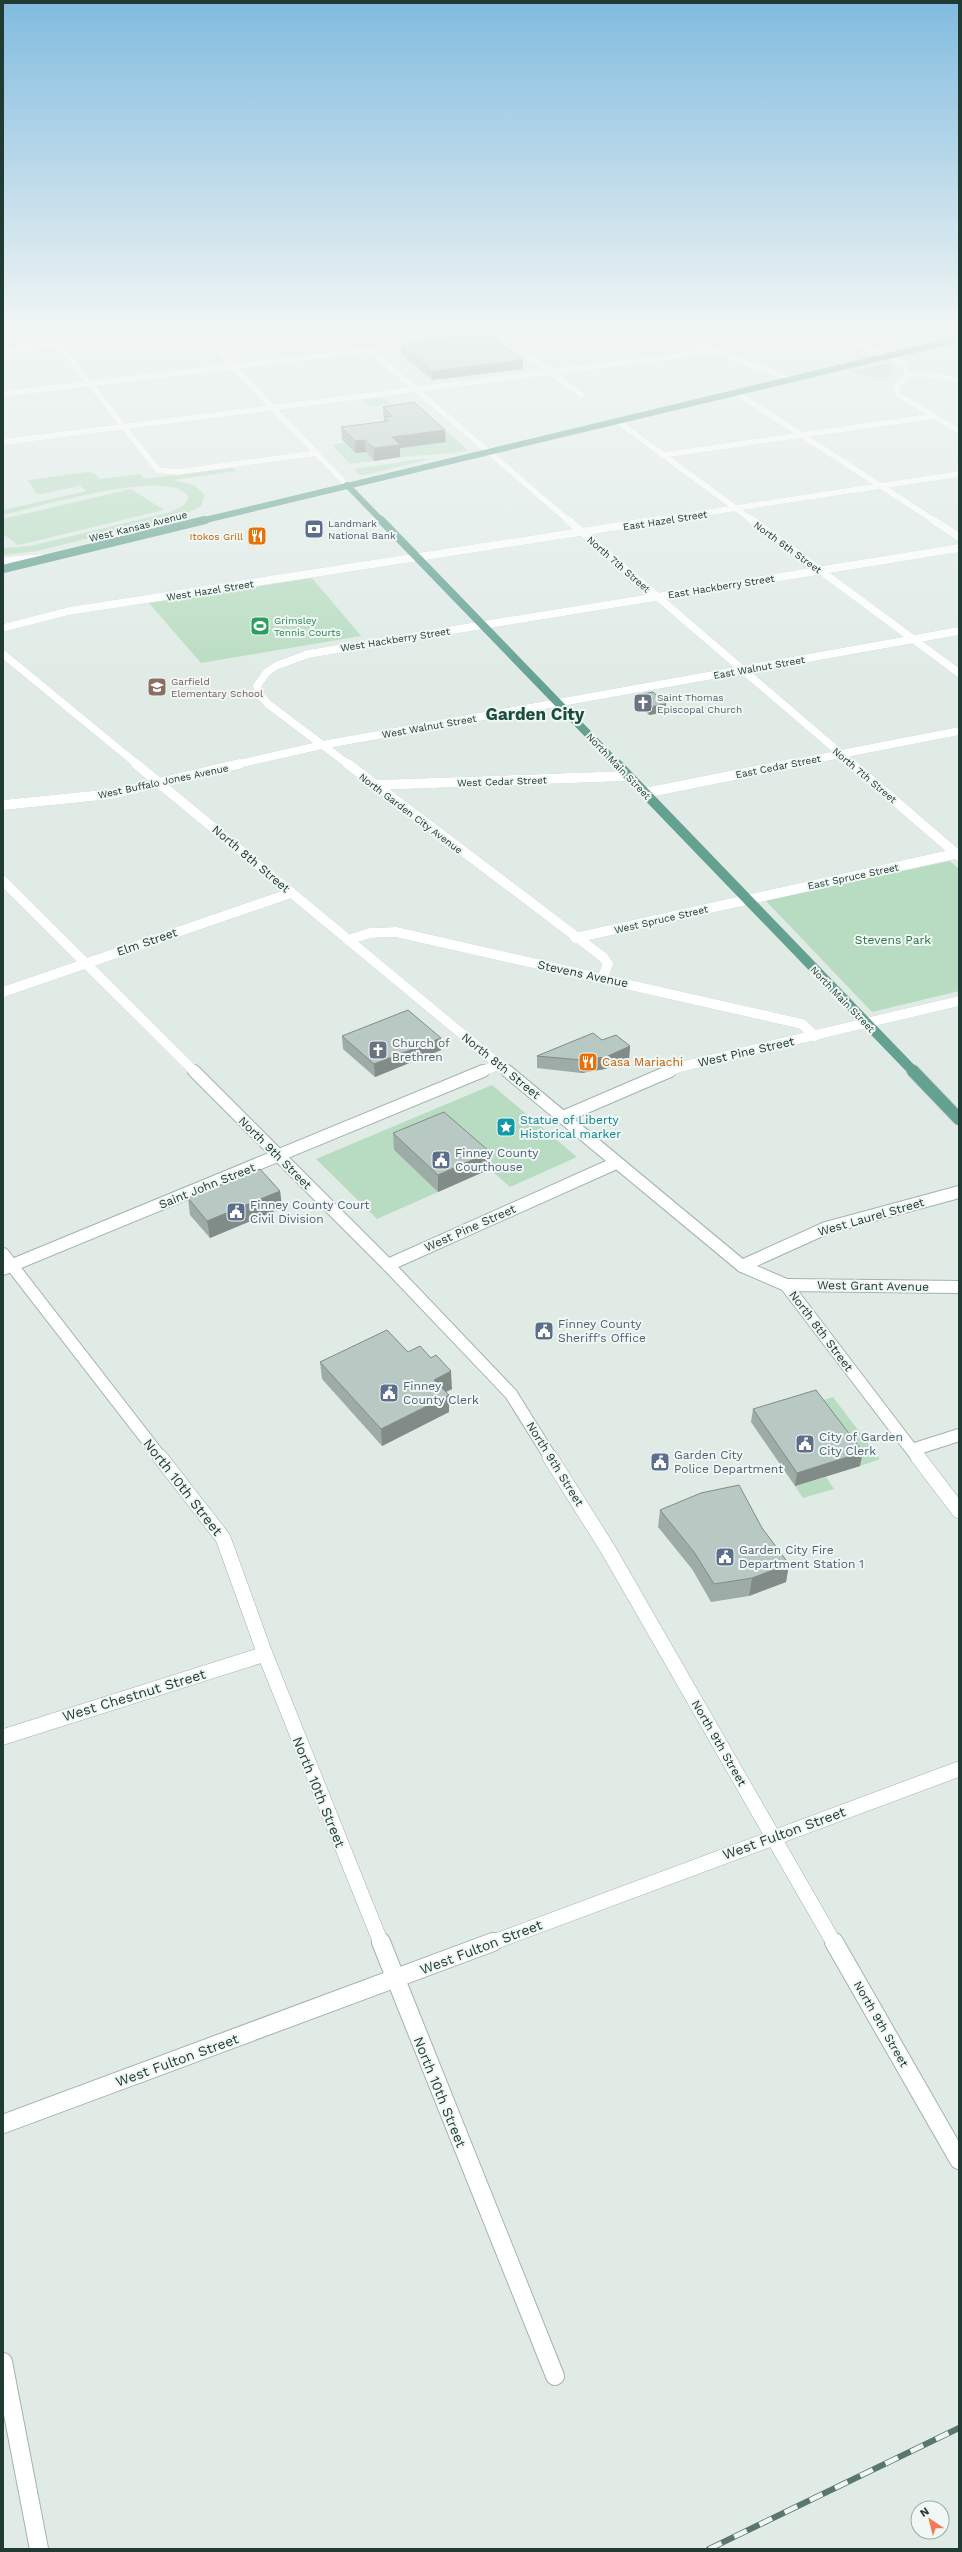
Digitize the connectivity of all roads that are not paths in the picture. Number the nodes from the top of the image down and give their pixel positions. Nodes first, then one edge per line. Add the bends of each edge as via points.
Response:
1 (137, 446) edge
2 (310, 446) edge
3 (484, 446) edge
4 (511, 446) edge
5 (651, 446) edge
6 (724, 446) edge
7 (818, 446) edge
8 (490, 451) junction
9 (317, 453) junction
10 (663, 455) junction
11 (959, 474) edge
12 (347, 485) junction
13 (880, 486) junction
14 (735, 509) junction
15 (582, 532) junction
16 (959, 537) edge
17 (959, 548) edge
18 (53, 556) junction
19 (418, 558) junction
20 (3, 561) edge
21 (3, 568) edge
22 (819, 570) junction
23 (657, 597) junction
24 (483, 625) junction
25 (3, 628) edge
26 (959, 631) edge
27 (914, 640) junction
28 (3, 654) edge
29 (308, 654) joint
30 (742, 670) junction
31 (959, 673) edge
32 (559, 704) junction
33 (959, 731) edge
34 (322, 745) junction
35 (840, 754) junction
36 (628, 776) junction
37 (161, 783) junction
38 (376, 785) junction
39 (645, 793) junction
40 (3, 805) edge
41 (958, 854) edge
42 (3, 881) edge
43 (291, 893) junction
44 (746, 900) junction
45 (575, 938) junction
46 (348, 940) junction
47 (86, 963) junction
48 (602, 978) junction
49 (3, 992) edge
50 (959, 1001) edge
51 (866, 1023) junction
52 (815, 1036) junction
53 (498, 1065) junction
54 (563, 1117) junction
55 (959, 1119) edge
56 (279, 1157) junction
57 (616, 1163) junction
58 (959, 1192) edge
59 (6, 1263) edge
60 (388, 1265) junction
61 (742, 1266) junction
62 (786, 1285) junction
63 (959, 1287) edge
64 (959, 1435) edge
65 (912, 1450) junction
66 (959, 1512) edge
67 (265, 1654) junction
68 (3, 1737) edge
69 (959, 1769) edge
70 (774, 1837) junction
71 (394, 1980) junction
72 (3, 2124) edge
73 (959, 2160) edge
74 (3, 2362) edge
75 (555, 2376) dead end
76 (39, 2549) edge

1 - 9 street via 154,468 162,472
2 - 9 street, North Main Street
3 - 8 street, North 7th Street
4 - 8 main road, West Kansas Avenue
5 - 10 street, North 6th Street
6 - 10 street
7 - 13 street
8 - 12 main road, West Kansas Avenue
8 - 15 street, North 7th Street
9 - 12 street, North Main Street
10 - 14 street, North 6th Street
11 - 13 street, East Hazel Street
12 - 18 main road, West Kansas Avenue
12 - 19 main road, North Main Street
13 - 14 street, East Hazel Street
13 - 16 street
14 - 15 street, East Hazel Street
14 - 22 street, North 6th Street
15 - 19 street, East Hazel Street
15 - 23 street, North 7th Street
17 - 22 street, East Hackberry Street
18 - 20 street
18 - 21 main road, West Kansas Avenue
19 - 24 main road, North Main Street
19 - 25 street, West Hazel Street via 69,611
22 - 23 street, East Hackberry Street
22 - 27 street, North 6th Street
23 - 24 street, East Hackberry Street
23 - 30 street, North 7th Street
24 - 29 street, West Hackberry Street
24 - 32 main road, North Main Street
26 - 27 street, East Walnut Street
27 - 30 street, East Walnut Street
27 - 31 street, North 6th Street
28 - 37 street, North 8th Street
29 - 34 street, North Garden City Avenue via 276,666 267,672 257,686 260,695 268,704
30 - 32 street, East Walnut Street
30 - 35 street, North 7th Street
32 - 34 street, West Walnut Street
32 - 36 main road, North Main Street
33 - 35 street, East Cedar Street
34 - 37 street, West Buffalo Jones Avenue
34 - 38 street, North Garden City Avenue
35 - 39 street, East Cedar Street
35 - 41 street, North 7th Street
36 - 38 street, West Cedar Street
36 - 39 main road, North Main Street
37 - 40 street, West Buffalo Jones Avenue via 87,798
37 - 43 street, North 8th Street
38 - 45 street, North Garden City Avenue
39 - 44 main road, North Main Street
41 - 44 street, East Spruce Street
42 - 47 street, North 9th Street
43 - 46 street, North 8th Street
43 - 47 street, Elm Street
44 - 45 street, West Spruce Street
44 - 51 main road, North Main Street
45 - 48 street, North Garden City Avenue via 606,960 608,967
46 - 48 street, Stevens Avenue via 370,933 396,932
46 - 53 street, North 8th Street
47 - 49 street, Elm Street
47 - 56 street, North 9th Street
48 - 52 street, Stevens Avenue via 802,1024
50 - 51 street, West Pine Street
51 - 52 street, West Pine Street
51 - 55 main road, North Main Street
52 - 54 street, West Pine Street via 680,1067
53 - 54 street, North 8th Street
53 - 56 street, Saint John Street
54 - 57 street, North 8th Street
56 - 59 street, Saint John Street
56 - 60 street, North 9th Street
57 - 60 street, West Pine Street
57 - 61 street, North 8th Street
58 - 61 street, West Laurel Street via 826,1228
59 - 67 street, North 10th Street via 223,1538
60 - 70 street, North 9th Street via 511,1394 608,1551
61 - 62 street, North 8th Street
62 - 63 street, West Grant Avenue
62 - 65 street, North 8th Street
64 - 65 street
65 - 66 street, North 8th Street
67 - 68 street, West Chestnut Street
67 - 71 street, North 10th Street
69 - 70 street, West Fulton Street
70 - 71 street, West Fulton Street
70 - 73 street, North 9th Street
71 - 72 street, West Fulton Street
71 - 75 street, North 10th Street
74 - 76 street

